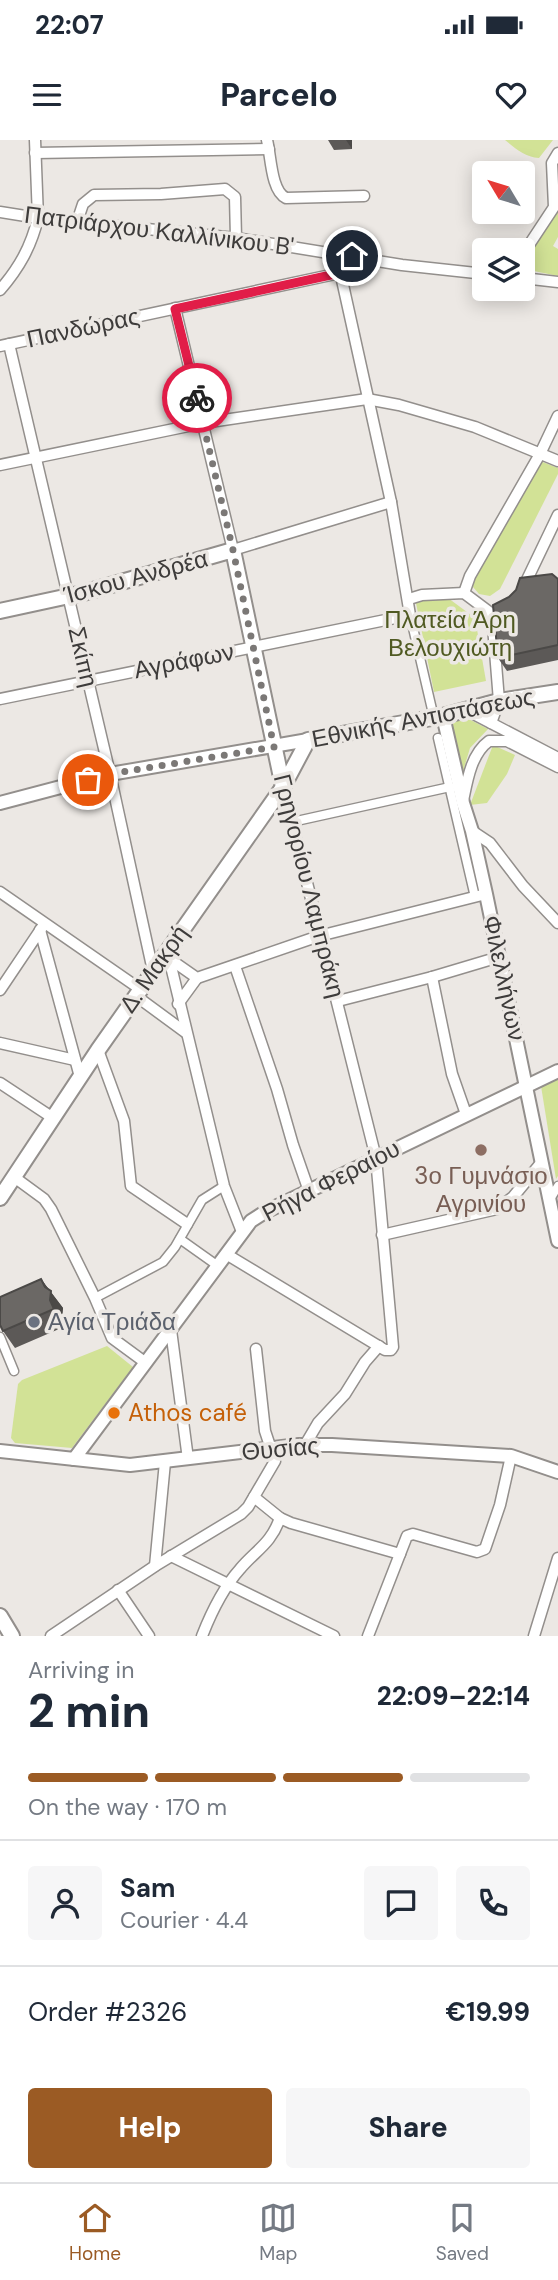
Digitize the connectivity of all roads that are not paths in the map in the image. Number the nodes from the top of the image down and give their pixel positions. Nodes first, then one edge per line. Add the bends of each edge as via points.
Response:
1 (35, 140) edge
2 (268, 145) edge
3 (36, 153) junction
4 (558, 153) edge
5 (364, 196) dead end
6 (0, 212) edge
7 (38, 218) junction
8 (76, 222) junction
9 (236, 238) junction
10 (534, 238) edge
11 (337, 254) junction
12 (368, 259) junction
13 (340, 273) junction
14 (472, 273) edge
15 (535, 279) edge
16 (558, 282) edge
17 (0, 290) edge
18 (175, 309) junction
19 (5, 345) edge
20 (367, 399) junction
21 (558, 416) edge
22 (204, 423) junction
23 (540, 454) junction
24 (36, 457) junction
25 (558, 460) edge
26 (0, 465) edge
27 (391, 502) junction
28 (558, 515) edge
29 (233, 550) junction
30 (464, 593) junction
31 (68, 596) junction
32 (409, 598) junction
33 (515, 603) edge
34 (503, 609) edge
35 (0, 611) edge
36 (492, 614) junction
37 (410, 615) junction
38 (254, 647) junction
39 (88, 680) junction
40 (558, 692) edge
41 (0, 699) edge
42 (499, 701) junction
43 (466, 710) junction
44 (439, 717) junction
45 (491, 723) junction
46 (438, 738) dead end
47 (308, 740) junction
48 (274, 747) junction
49 (558, 758) edge
50 (558, 767) edge
51 (110, 774) junction
52 (283, 787) junction
53 (450, 787) junction
54 (0, 803) edge
55 (463, 803) junction
56 (292, 822) junction
57 (472, 831) junction
58 (0, 892) edge
59 (481, 896) junction
60 (558, 923) edge
61 (43, 926) junction
62 (319, 936) junction
63 (167, 956) junction
64 (499, 957) junction
65 (235, 966) junction
66 (153, 971) junction
67 (432, 977) junction
68 (197, 978) junction
69 (0, 990) edge
70 (138, 993) junction
71 (338, 1001) junction
72 (178, 1004) junction
73 (185, 1032) junction
74 (0, 1043) edge
75 (98, 1050) junction
76 (75, 1060) junction
77 (558, 1071) edge
78 (80, 1077) junction
79 (0, 1083) edge
80 (527, 1085) junction
81 (466, 1114) junction
82 (53, 1118) junction
83 (376, 1158) junction
84 (541, 1163) junction
85 (14, 1177) junction
86 (224, 1186) junction
87 (558, 1186) edge
88 (309, 1191) junction
89 (0, 1198) edge
90 (550, 1201) junction
91 (187, 1224) junction
92 (242, 1232) junction
93 (382, 1235) junction
94 (180, 1239) junction
95 (558, 1241) edge
96 (226, 1254) junction
97 (218, 1265) junction
98 (95, 1298) junction
99 (171, 1330) junction
100 (0, 1337) edge
101 (379, 1346) junction
102 (2, 1349) edge
103 (256, 1349) dead end
104 (146, 1363) junction
105 (14, 1371) dead end
106 (305, 1444) junction
107 (270, 1448) junction
108 (0, 1451) edge
109 (511, 1456) junction
110 (0, 1458) edge
111 (188, 1459) junction
112 (74, 1460) junction
113 (165, 1462) junction
114 (558, 1472) edge
115 (254, 1497) junction
116 (280, 1518) junction
117 (400, 1554) junction
118 (171, 1556) junction
119 (558, 1558) edge
120 (155, 1566) junction
121 (229, 1584) junction
122 (118, 1590) junction
123 (0, 1616) edge
124 (12, 1636) edge
125 (51, 1636) edge
126 (149, 1636) edge
127 (202, 1636) edge
128 (334, 1636) edge
129 (369, 1636) edge
130 (534, 1636) edge

1 - 3 street
2 - 3 street
2 - 5 street via 276,189 282,196
3 - 7 street
4 - 10 street via 552,163 554,207
6 - 7 street, Πατριάρχου Καλλίνικου B'
7 - 8 street, Πατριάρχου Καλλίνικου B'
7 - 17 street via 27,252
8 - 9 street, Πατριάρχου Καλλίνικου B'
8 - 9 street via 86,199 94,195 225,189 235,197
9 - 11 street, Πατριάρχου Καλλίνικου B'
11 - 12 street, Πατριάρχου Καλλίνικου B'
11 - 13 street
12 - 13 street, Πανδώρας
12 - 14 street, Πατριάρχου Καλλίνικου B'
13 - 18 street, Πανδώρας
13 - 20 street
15 - 16 street
18 - 19 street, Πανδώρας
18 - 22 street, Γρηγορίου Λαμπράκη
19 - 24 street, Σκίπη
20 - 22 street
20 - 23 street via 475,428
20 - 27 street
21 - 23 street
22 - 24 street
22 - 29 street, Γρηγορίου Λαμπράκη
23 - 25 street
23 - 30 street
24 - 26 street
24 - 31 street, Σκίπη
27 - 29 street, Ίσκου Ανδρέα
27 - 32 street
28 - 33 street
29 - 31 main road, Ίσκου Ανδρέα
29 - 38 main road, Γρηγορίου Λαμπράκη
30 - 32 street
30 - 36 street
31 - 35 main road, Ίσκου Ανδρέα
31 - 39 street, Σκίπη
32 - 37 street
34 - 36 street
36 - 42 street
37 - 38 street, Αγράφων
37 - 44 street
38 - 39 street, Αγράφων
38 - 48 main road, Γρηγορίου Λαμπράκη
39 - 41 street, Αγράφων
39 - 51 street, Σκίπη
40 - 42 main road, Εθνικής Αντιστάσεως
42 - 43 main road, Εθνικής Αντιστάσεως
42 - 45 street
43 - 44 main road, Εθνικής Αντιστάσεως
43 - 45 street
44 - 47 main road, Εθνικής Αντιστάσεως
44 - 55 street, Φιλελλήνων
45 - 49 street
46 - 53 street
47 - 48 street, Εθνικής Αντιστάσεως
47 - 52 main road, Δ. Μακρή
48 - 51 street, Εθνικής Αντιστάσεως
48 - 52 main road, Γρηγορίου Λαμπράκη
50 - 55 street via 507,741 489,741 474,762
51 - 54 street, Εθνικής Αντιστάσεως
51 - 66 street, Σκίπη
52 - 56 street, Γρηγορίου Λαμπράκη
52 - 63 main road, Δ. Μακρή
53 - 56 street
53 - 59 street
55 - 57 street, Φιλελλήνων
56 - 62 street, Γρηγορίου Λαμπράκη
57 - 59 street, Φιλελλήνων
57 - 60 street via 490,843
58 - 61 street
59 - 62 street
59 - 64 street, Φιλελλήνων
61 - 69 street
61 - 70 street
61 - 76 street
62 - 65 street
62 - 71 street, Γρηγορίου Λαμπράκη
63 - 66 main road, Δ. Μακρή
63 - 68 street
63 - 72 street
64 - 67 street
64 - 80 street, Φιλελλήνων
65 - 68 street
65 - 88 street
66 - 70 main road, Δ. Μακρή
67 - 71 street
67 - 81 street via 452,1074
68 - 72 street
70 - 73 street
70 - 75 main road, Δ. Μακρή
71 - 83 street, Γρηγορίου Λαμπράκη
72 - 73 street
73 - 86 street
74 - 76 street
75 - 78 main road, Δ. Μακρή
75 - 91 street via 124,1121 131,1186
76 - 78 street
77 - 80 street, Ρήγα Φεραίου
78 - 82 main road, Δ. Μακρή
79 - 82 street
80 - 81 street, Ρήγα Φεραίου
80 - 84 street, Φιλελλήνων
81 - 83 street, Ρήγα Φεραίου
82 - 85 main road, Δ. Μακρή
83 - 88 street, Ρήγα Φεραίου
83 - 93 street, Γρηγορίου Λαμπράκη
84 - 90 street, Φιλελλήνων
84 - 93 street via 497,1209
85 - 89 main road, Δ. Μακρή
85 - 98 street via 51,1209
86 - 91 street via 202,1200
86 - 92 street
87 - 90 street
88 - 92 street, Ρήγα Φεραίου via 259,1216
90 - 95 street, Φιλελλήνων
91 - 94 street
92 - 96 street, Ρήγα Φεραίου
93 - 101 street, Γρηγορίου Λαμπράκη via 394,1345 388,1350
94 - 97 street
94 - 98 street via 163,1262
96 - 97 street, Ρήγα Φεραίου
96 - 101 street
97 - 99 street, Ρήγα Φεραίου
98 - 104 street via 112,1338
99 - 104 street, Ρήγα Φεραίου
99 - 111 street
100 - 102 street
101 - 106 street
102 - 105 street
103 - 107 street
104 - 112 street, Ρήγα Φεραίου
106 - 107 street, Θυσίας
106 - 109 street, Θυσίας
107 - 111 street, Θυσίας
107 - 115 street via 275,1461
108 - 110 street
108 - 112 street, Θυσίας
109 - 114 street, Θυσίας
109 - 117 street via 483,1551 410,1534
111 - 113 street, Θυσίας
112 - 113 street, Θυσίας via 130,1465
113 - 120 street
115 - 116 street
115 - 118 street via 241,1514
116 - 117 street
116 - 121 street via 267,1544
117 - 129 street
118 - 120 street
118 - 121 street
119 - 130 street
120 - 122 street
121 - 127 street
121 - 128 street
122 - 125 street
122 - 126 street
123 - 124 main road

